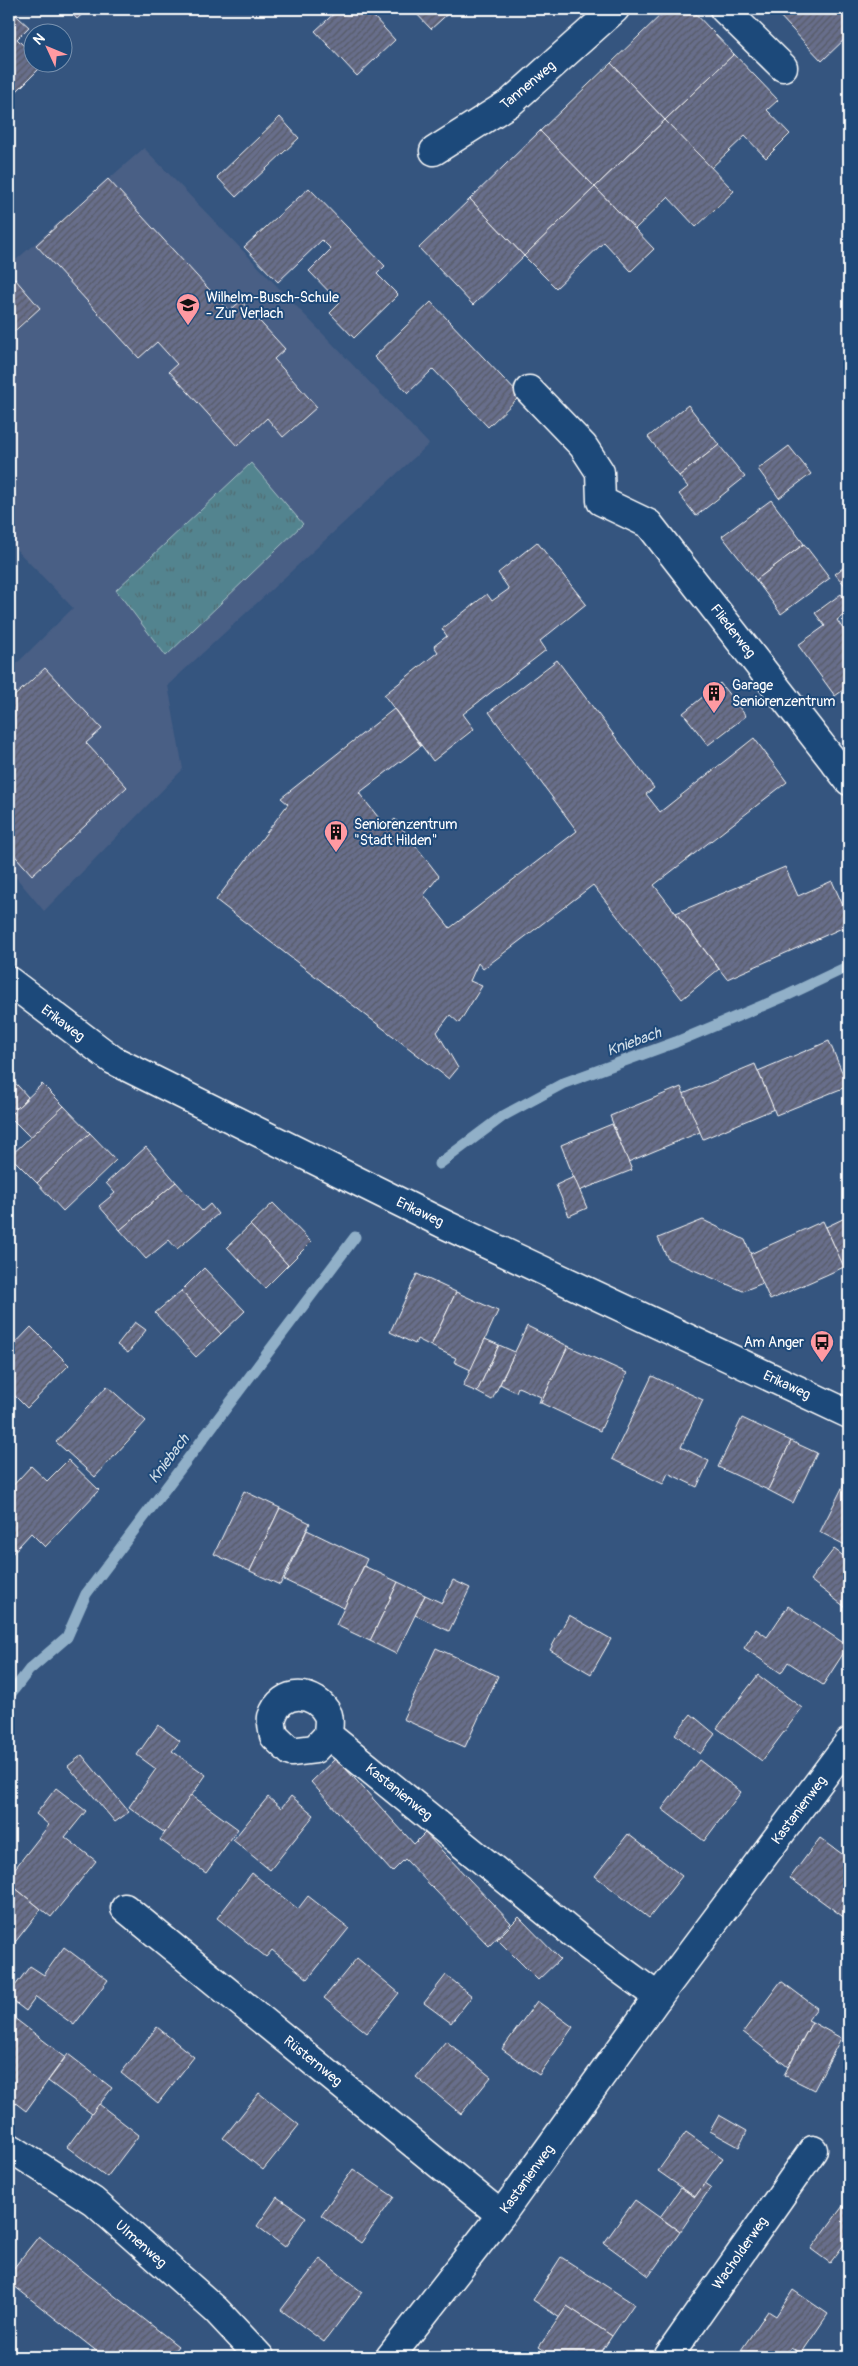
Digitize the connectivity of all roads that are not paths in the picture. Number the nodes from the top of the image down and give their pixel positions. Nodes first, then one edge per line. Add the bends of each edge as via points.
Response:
1 (615, 9) edge
2 (724, 9) edge
3 (783, 68) dead end
4 (434, 151) dead end
5 (529, 390) dead end
6 (849, 781) edge
7 (9, 982) edge
8 (849, 1414) edge
9 (328, 1735) dead end
10 (849, 1742) edge
11 (125, 1908) dead end
12 (658, 1997) junction
13 (9, 2146) edge
14 (813, 2150) dead end
15 (501, 2215) junction
16 (260, 2357) edge
17 (390, 2357) edge
18 (668, 2357) edge

1 - 4 street, Tannenweg via 511,102
2 - 3 street
5 - 6 street, Fliederweg via 583,446 600,472 601,501 649,524
7 - 8 street, Erikaweg via 113,1060 446,1225
9 - 12 street, Kastanienweg via 587,1945
10 - 12 street, Kastanienweg
11 - 15 street, Rüsternweg
12 - 15 street, Kastanienweg
13 - 16 street, Ulmenweg via 93,2201 216,2310
14 - 18 street, Wacholderweg
15 - 17 street, Kastanienweg

